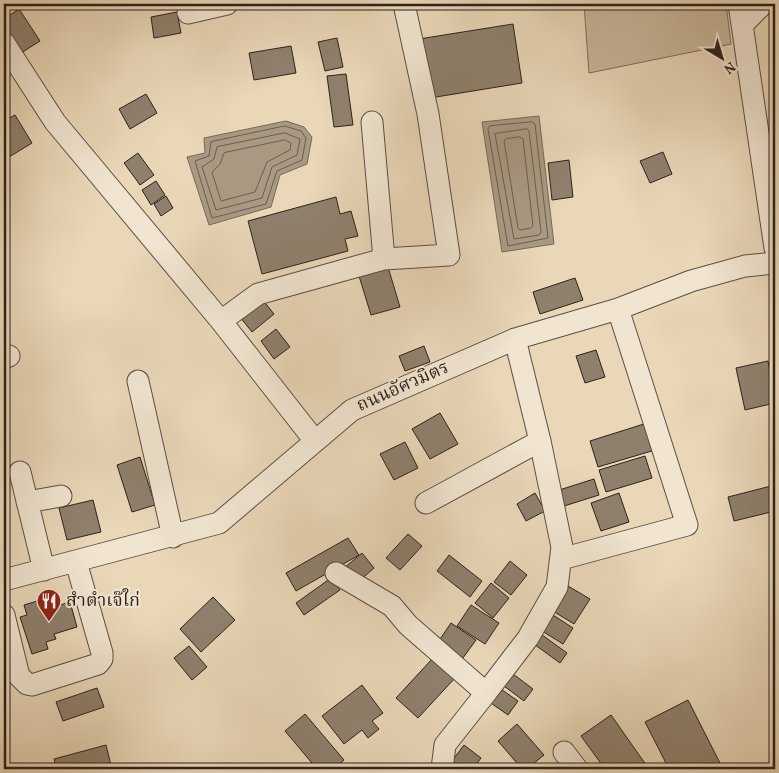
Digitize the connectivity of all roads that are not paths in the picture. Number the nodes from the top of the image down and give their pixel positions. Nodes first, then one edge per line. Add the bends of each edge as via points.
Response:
1 (227, 4) edge
2 (404, 4) edge
3 (739, 4) edge
4 (763, 4) edge
5 (188, 13) dead end
6 (742, 26) junction
7 (4, 43) edge
8 (372, 122) dead end
9 (775, 248) edge
10 (384, 259) junction
11 (775, 263) edge
12 (618, 309) junction
13 (221, 321) junction
14 (515, 339) junction
15 (138, 381) dead end
16 (315, 441) junction
17 (540, 441) junction
18 (20, 472) dead end
19 (61, 496) dead end
20 (27, 502) junction
21 (426, 503) dead end
22 (173, 537) junction
23 (560, 559) junction
24 (76, 562) junction
25 (44, 570) junction
26 (336, 573) dead end
27 (4, 580) edge
28 (4, 615) edge
29 (486, 693) junction
30 (564, 752) dead end
31 (442, 769) edge
32 (577, 769) edge

1 - 5 street
2 - 10 street via 428,114 449,254
3 - 6 street
4 - 6 street
6 - 9 street
7 - 13 street via 55,122
8 - 10 street
10 - 13 street via 258,294
11 - 12 street, ถนนอัศวมิตร via 745,266 691,280
12 - 14 street, ถนนอัศวมิตร
12 - 23 street via 687,525
13 - 16 street
14 - 16 street, ถนนอัศวมิตร via 352,410
14 - 17 street
15 - 22 street
16 - 22 street, ถนนอัศวมิตร via 219,523
17 - 21 street
17 - 23 street via 562,547
18 - 20 street
19 - 20 street
20 - 25 street
22 - 24 street, ถนนอัศวมิตร
23 - 29 street via 557,587 528,638
24 - 25 street, ถนนอัศวมิตร
24 - 28 street via 102,653 98,664 27,684 19,676
25 - 27 street, ถนนอัศวมิตร
26 - 29 street via 392,606 408,625
29 - 31 street via 445,745
30 - 32 street

